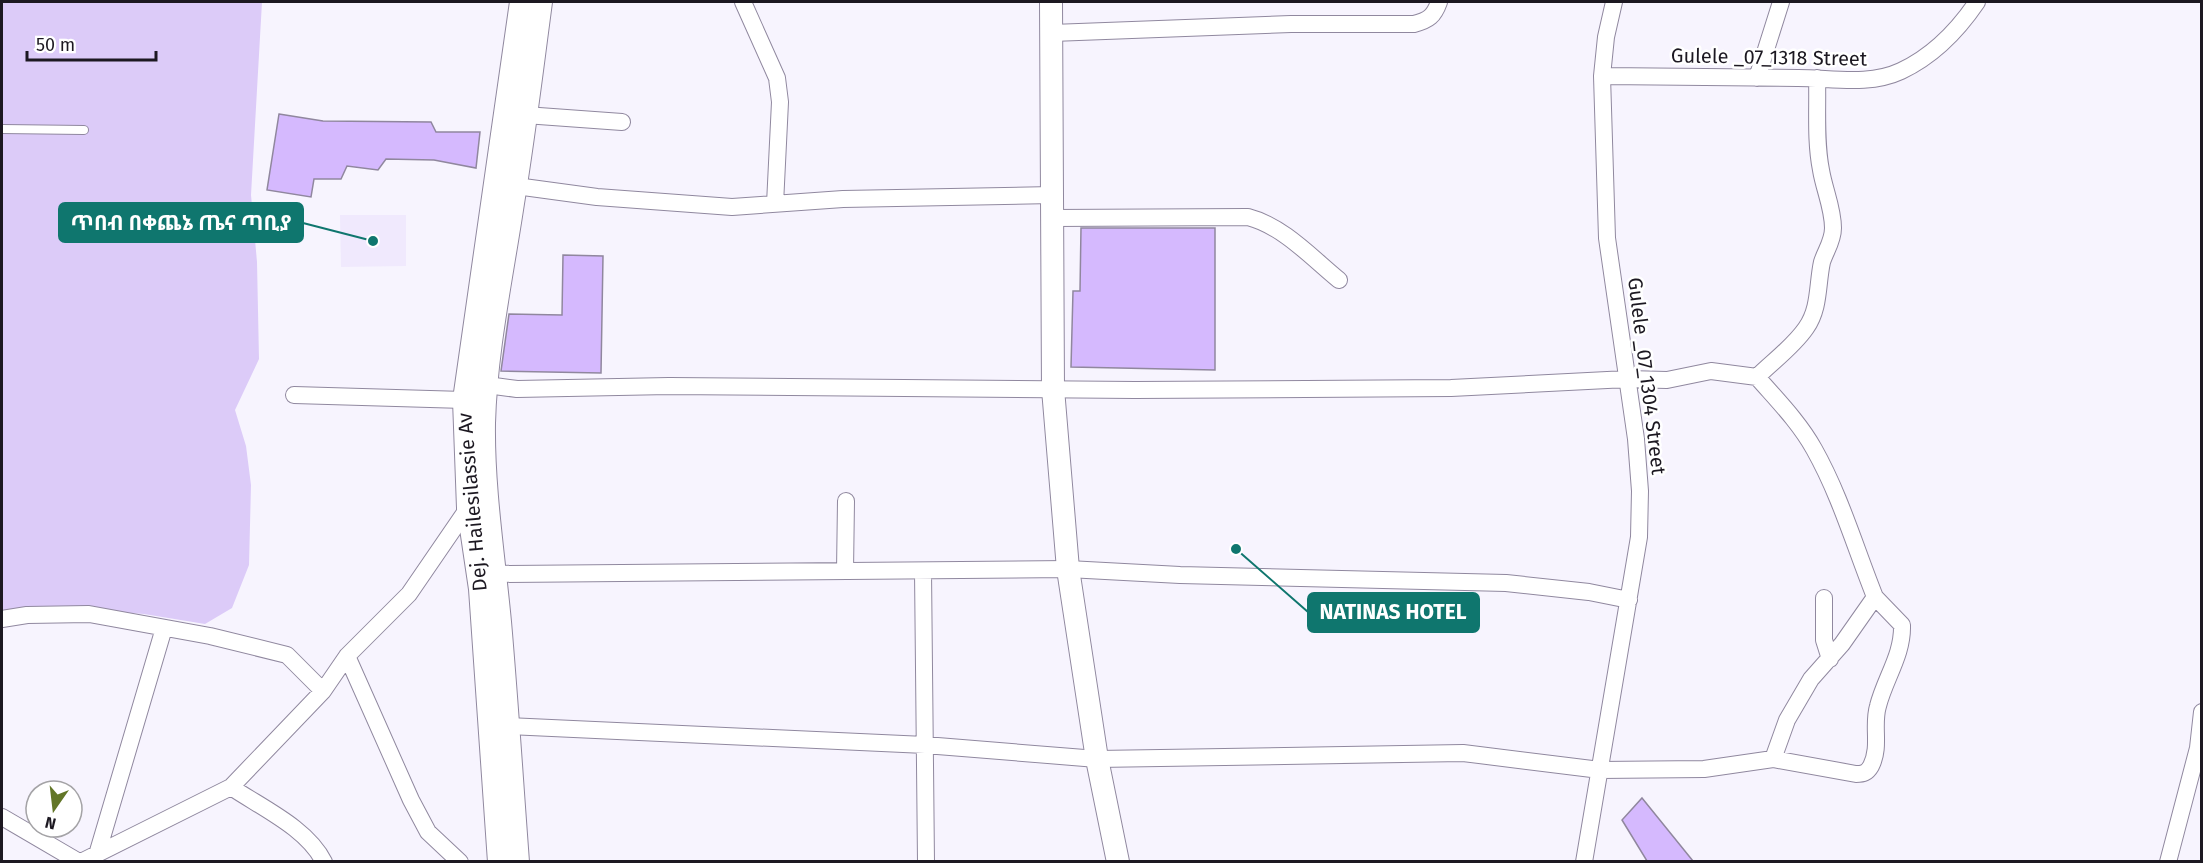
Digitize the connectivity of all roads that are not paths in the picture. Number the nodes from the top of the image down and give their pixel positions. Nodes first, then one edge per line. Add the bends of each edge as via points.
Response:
1 (521, 2) edge
2 (541, 2) edge
3 (743, 2) edge
4 (1051, 2) edge
5 (1439, 2) edge
6 (1614, 2) edge
7 (1781, 2) edge
8 (1977, 2) edge
9 (1052, 33) junction
10 (1602, 76) junction
11 (1757, 78) junction
12 (1817, 78) junction
13 (525, 115) junction
14 (622, 122) dead end
15 (2, 129) edge
16 (84, 130) dead end
17 (516, 186) junction
18 (1053, 195) junction
19 (775, 204) junction
20 (1053, 218) junction
21 (1340, 280) dead end
22 (1757, 377) junction
23 (1627, 379) junction
24 (487, 385) junction
25 (1053, 389) junction
26 (294, 395) dead end
27 (464, 400) junction
28 (846, 501) dead end
29 (468, 508) junction
30 (1068, 569) junction
31 (845, 571) junction
32 (923, 571) junction
33 (495, 574) junction
34 (1875, 597) junction
35 (1824, 598) dead end
36 (1629, 600) junction
37 (2, 619) edge
38 (164, 628) junction
39 (347, 656) junction
40 (1830, 658) junction
41 (323, 691) junction
42 (2202, 712) edge
43 (507, 726) junction
44 (926, 745) junction
45 (2200, 748) edge
46 (1097, 759) junction
47 (1773, 759) junction
48 (1600, 770) junction
49 (231, 787) junction
50 (2, 817) edge
51 (96, 856) edge
52 (80, 861) edge
53 (324, 861) edge
54 (460, 861) edge
55 (499, 861) edge
56 (519, 861) edge
57 (926, 861) edge
58 (1118, 861) edge
59 (1584, 861) edge
60 (2168, 861) edge

1 - 27 main road, Dej. Hailesilassie Av
2 - 13 main road
3 - 19 street via 777,78 780,102
4 - 9 main road
5 - 9 street via 1429,20 1414,24 1291,24
6 - 10 street, Gulele _07_1304 Street
7 - 11 street
8 - 12 street, Gulele _07_1318 Street via 1961,25 1929,54 1900,72 1871,81
9 - 18 main road
10 - 11 street, Gulele _07_1318 Street
10 - 23 street, Gulele _07_1304 Street via 1607,238
11 - 12 street, Gulele _07_1318 Street
12 - 22 street via 1820,160 1833,226 1831,243 1822,262 1820,290 1810,321
13 - 14 street
13 - 17 main road
15 - 16 lane
17 - 19 street via 597,197 732,207
17 - 24 main road
18 - 19 street via 854,198
18 - 20 main road
20 - 21 street via 1248,216 1276,229
20 - 25 main road
22 - 23 street via 1711,371 1667,380
22 - 34 street via 1813,447 1839,498
23 - 25 street via 1451,388
23 - 36 street, Gulele _07_1304 Street via 1640,491 1639,537
24 - 25 street via 517,389
24 - 33 main road via 484,425
25 - 30 main road
26 - 27 street
27 - 29 main road, Dej. Hailesilassie Av
28 - 31 street
29 - 39 street via 409,594
29 - 55 main road, Dej. Hailesilassie Av via 480,589
30 - 32 street
30 - 36 street via 1506,583
30 - 46 main road
31 - 32 street
31 - 33 street
32 - 44 street
33 - 43 main road
34 - 40 street
34 - 47 street via 1902,626 1903,638 1877,708 1877,749 1870,768 1856,774
35 - 40 street via 1824,640
36 - 48 street, Gulele _07_1304 Street
37 - 38 street via 89,614
38 - 41 street via 282,653
38 - 51 street
39 - 41 street
39 - 54 street via 428,832
40 - 47 street via 1811,680 1787,720
41 - 49 street
42 - 45 street
43 - 44 street
43 - 56 main road
44 - 46 street
44 - 57 street
45 - 60 street
46 - 48 street via 1463,753
46 - 58 main road
47 - 48 street via 1704,769
48 - 59 street, Gulele _07_1304 Street
49 - 51 street
49 - 53 street via 305,836
50 - 52 street
51 - 52 street

